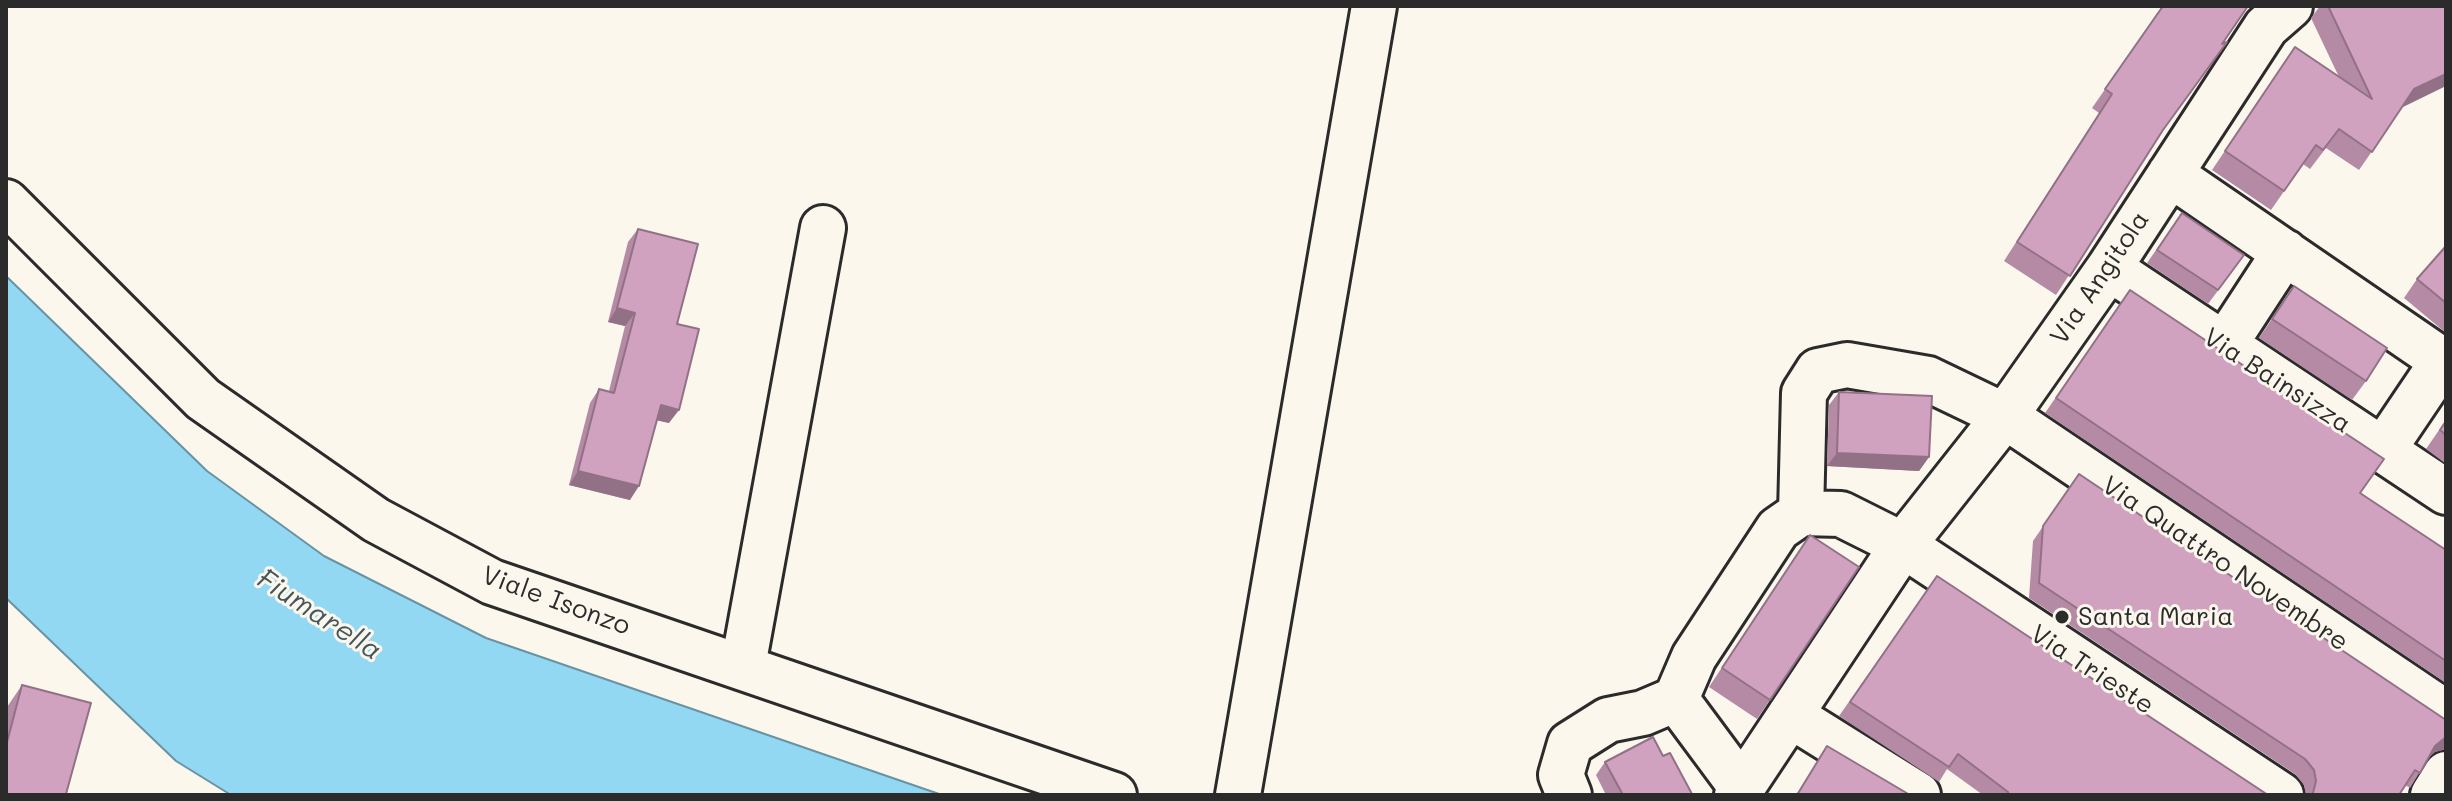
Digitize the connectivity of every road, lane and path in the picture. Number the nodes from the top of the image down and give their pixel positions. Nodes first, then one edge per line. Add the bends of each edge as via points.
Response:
1 (1374, 6) edge
2 (2290, 6) edge
3 (2170, 174) junction
4 (6, 202) edge
5 (823, 228) dead end
6 (2285, 252) junction
7 (2109, 268) junction
8 (2223, 347) junction
9 (2005, 416) junction
10 (2383, 450) junction
11 (2446, 492) edge
12 (1801, 513) junction
13 (1903, 545) junction
14 (743, 666) junction
15 (1676, 699) junction
16 (2446, 713) edge
17 (1790, 715) junction
18 (2446, 774) edge
19 (1739, 791) edge
20 (1114, 795) edge
21 (1238, 795) edge
22 (1569, 795) edge
23 (1918, 795) edge
24 (2281, 795) edge
25 (2433, 795) edge

1 - 21 street
2 - 3 street, Via Angitola via 2266,27
3 - 6 street
3 - 7 street, Via Angitola
4 - 14 street, Viale Isonzo via 203,399 376,520 492,582
5 - 14 street
6 - 8 street
6 - 10 street via 2443,361
7 - 8 street, Via Bainsizza
7 - 9 street, Via Angitola
8 - 10 street, Via Bainsizza
9 - 12 street, Via Quattro Novembre via 1928,379 1847,365 1818,371 1804,393
9 - 13 street, Via Angitola
9 - 16 street, Via Quattro Novembre
10 - 11 street, Via Bainsizza
12 - 13 street, Via Trieste via 1841,514
12 - 15 street via 1778,529 1694,657
13 - 17 street, Via Angitola
13 - 24 street, Via Trieste
14 - 20 street, Viale Isonzo
15 - 19 street
15 - 22 street via 1608,720 1570,744 1561,775
17 - 19 street, Via Angitola
17 - 23 street
18 - 25 street

